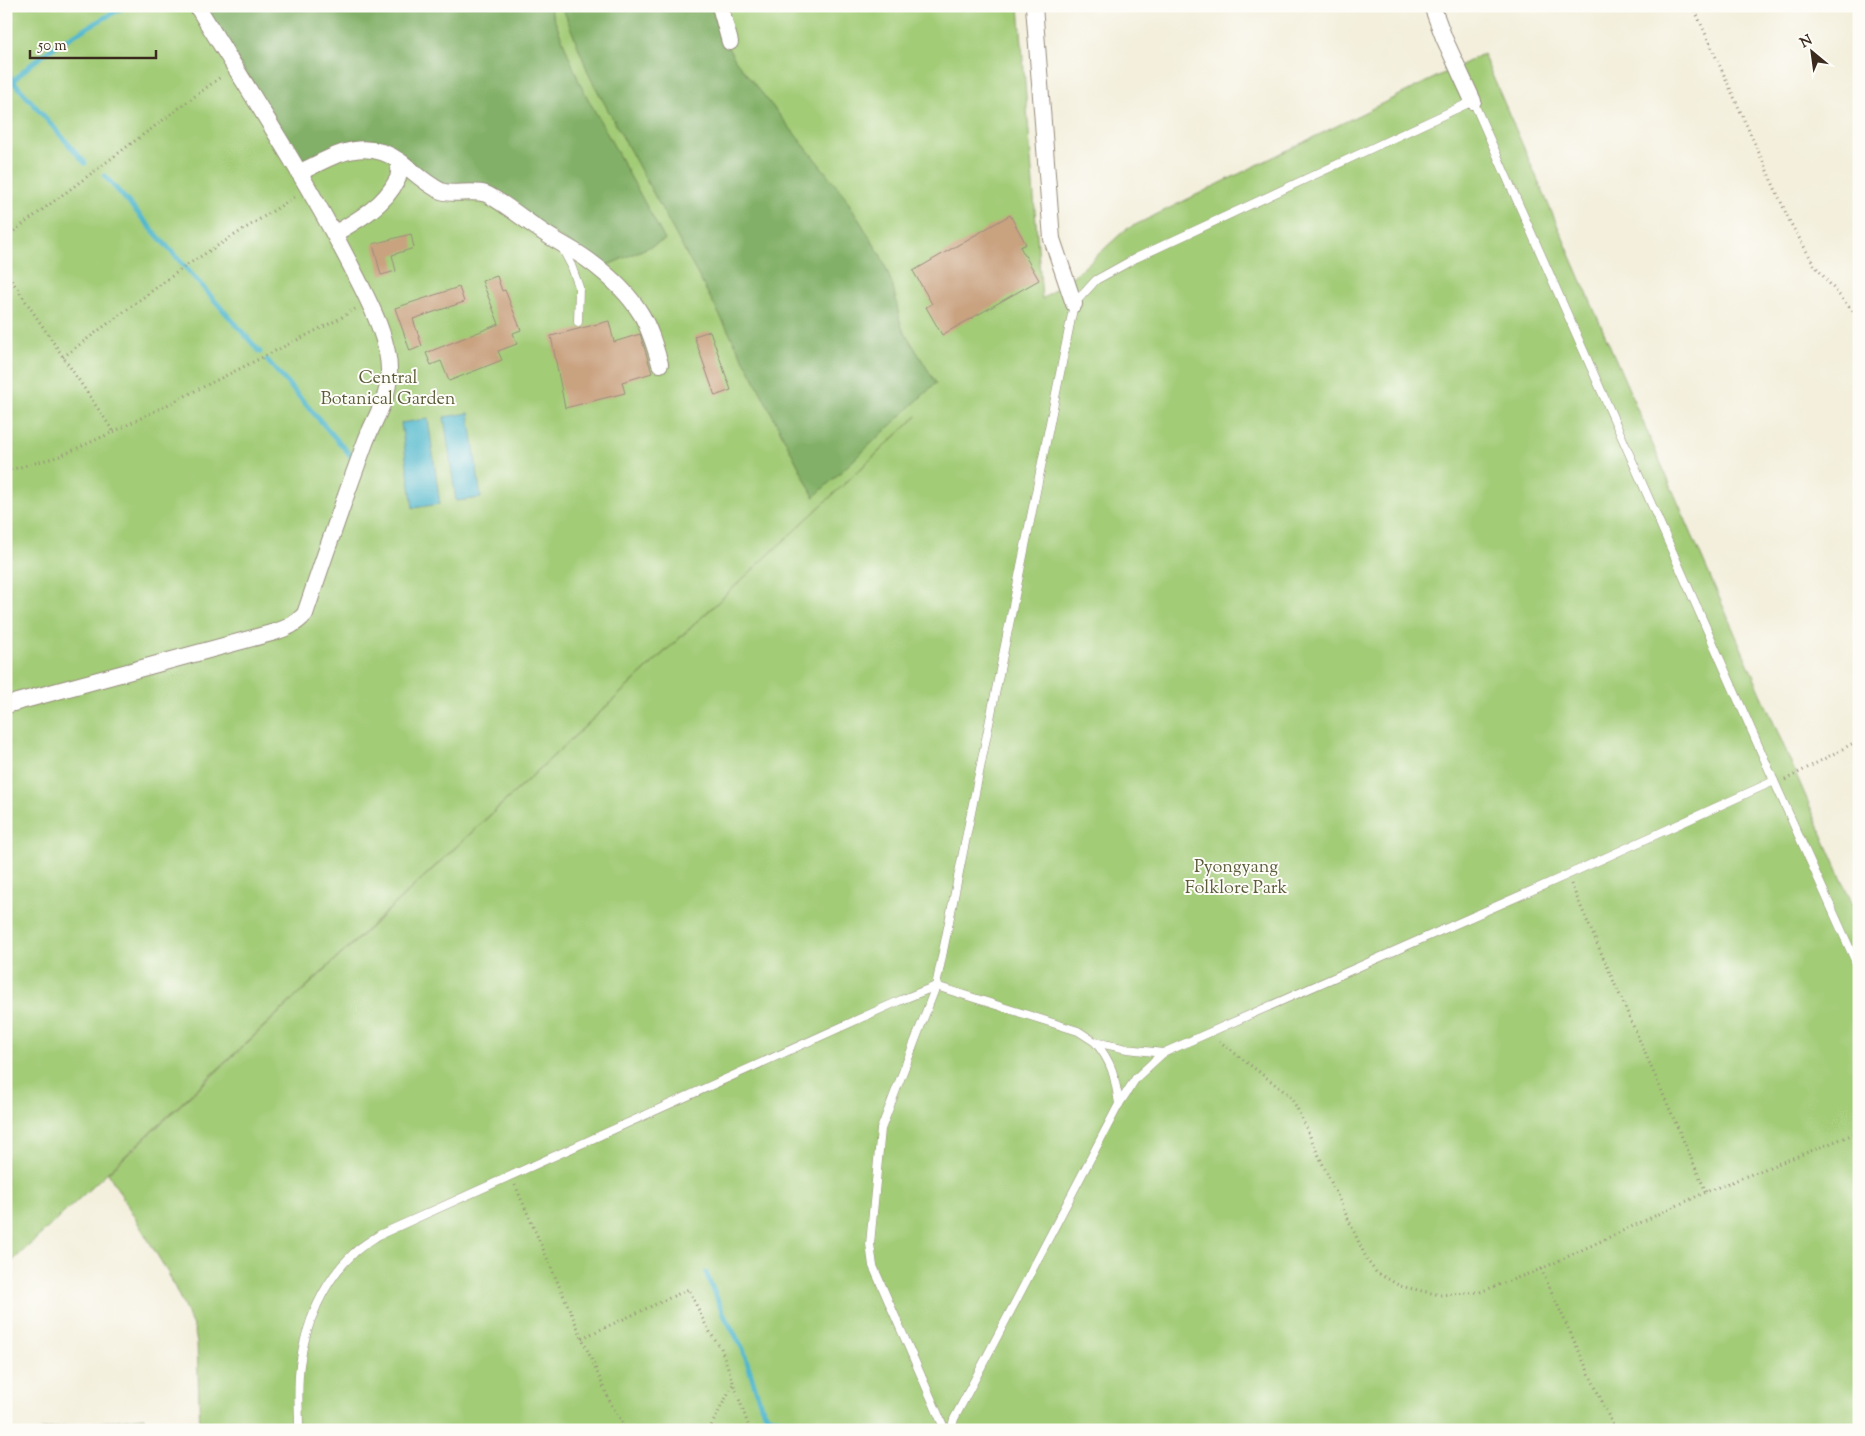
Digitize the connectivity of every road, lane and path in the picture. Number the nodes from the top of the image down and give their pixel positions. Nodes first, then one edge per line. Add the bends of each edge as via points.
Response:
1 (197, 6) edge
2 (720, 6) edge
3 (1034, 6) edge
4 (1432, 6) edge
5 (1693, 6) edge
6 (730, 42) dead end
7 (235, 67) junction
8 (1473, 101) junction
9 (400, 161) junction
10 (299, 172) junction
11 (308, 189) junction
12 (334, 234) junction
13 (6, 237) edge
14 (559, 242) junction
15 (6, 272) edge
16 (368, 300) junction
17 (1074, 304) junction
18 (1859, 319) edge
19 (578, 322) dead end
20 (63, 357) junction
21 (660, 364) dead end
22 (113, 432) junction
23 (6, 471) edge
24 (6, 705) edge
25 (1859, 740) edge
26 (1774, 783) junction
27 (1567, 875) junction
28 (1859, 969) edge
29 (936, 986) junction
30 (1209, 1034) junction
31 (1095, 1042) junction
32 (1163, 1053) junction
33 (1119, 1104) junction
34 (1859, 1132) edge
35 (511, 1177) junction
36 (1706, 1192) junction
37 (1541, 1269) junction
38 (582, 1338) junction
39 (734, 1383) junction
40 (299, 1429) edge
41 (363, 1430) edge
42 (627, 1430) edge
43 (709, 1430) edge
44 (750, 1430) edge
45 (945, 1430) edge
46 (951, 1430) edge
47 (1615, 1430) edge

1 - 7 street
2 - 6 street
3 - 17 street via 1052,239
4 - 8 street
5 - 18 path via 1790,222 1815,266
7 - 10 street
7 - 13 path
8 - 17 lane via 1136,258 1096,280
8 - 26 lane
9 - 10 street via 379,150 357,148
9 - 12 street via 398,179 388,193 369,213
9 - 14 street via 443,192 475,191 488,195
10 - 11 street
11 - 12 street
11 - 20 path via 184,267
12 - 16 street
14 - 19 lane via 579,287
14 - 21 street via 588,260 618,287 640,313
15 - 20 path
16 - 22 path via 339,319
16 - 24 street via 388,360 387,393 373,422 305,614 299,621 275,632
17 - 29 lane
20 - 22 path
22 - 23 path via 60,456
25 - 26 path
26 - 27 lane
26 - 28 lane
27 - 30 lane
27 - 36 path
29 - 31 lane via 1078,1031
29 - 35 lane
29 - 45 lane via 881,1129 870,1244 873,1266
30 - 32 lane
30 - 37 path via 1289,1095 1367,1260 1376,1272 1400,1286 1440,1295 1480,1292
31 - 32 lane
31 - 33 lane via 1106,1055 1112,1070
32 - 33 lane via 1136,1078
33 - 46 lane
34 - 36 path
35 - 38 path
35 - 40 lane via 378,1235 342,1266 314,1312 306,1336 300,1365
36 - 37 path
37 - 47 path
38 - 39 path via 689,1289 721,1348
38 - 42 path via 610,1404
39 - 43 path
39 - 44 path
40 - 41 path

